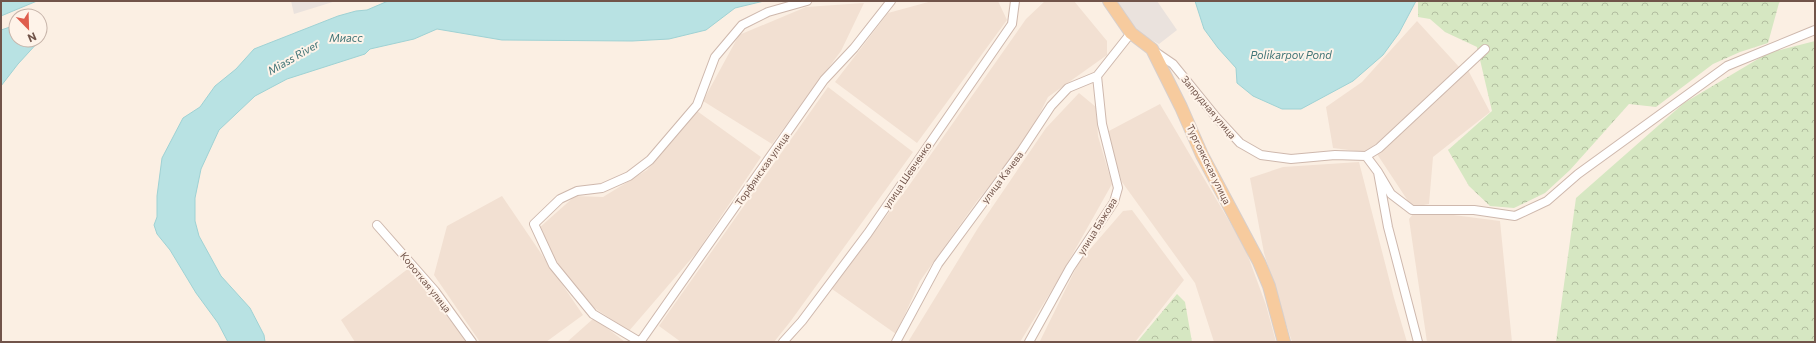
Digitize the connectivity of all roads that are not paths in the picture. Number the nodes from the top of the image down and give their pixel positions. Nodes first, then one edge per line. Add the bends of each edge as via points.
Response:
1 (807, 1) edge
2 (891, 1) edge
3 (1015, 1) edge
4 (1109, 1) edge
5 (1815, 30) edge
6 (1131, 33) junction
7 (1152, 49) junction
8 (1485, 49) dead end
9 (1097, 76) junction
10 (1366, 156) junction
11 (1378, 172) junction
12 (377, 225) dead end
13 (472, 342) edge
14 (640, 342) edge
15 (783, 342) edge
16 (896, 342) edge
17 (1029, 342) edge
18 (1284, 342) edge
19 (1418, 342) edge

1 - 14 street via 768,12 742,25 715,56 697,105 650,160 629,176 616,182 602,188 578,191 560,199 534,224 553,265 593,314
2 - 14 street, Торфянская улица via 854,48 824,80
3 - 15 street, улица Шевченко via 1012,24 868,233 802,321
4 - 6 main road, Тургоякская улица
5 - 11 street via 1727,66 1578,174 1547,201 1515,216 1474,210 1412,210 1391,194
6 - 7 main road, Тургоякская улица
6 - 9 street, улица Качева
7 - 10 street, Запрудная улица via 1173,64 1240,144 1261,156 1291,160 1335,155
7 - 18 main road, Тургоякская улица via 1182,107 1202,155 1259,262 1269,286
8 - 10 street via 1379,148
9 - 16 street, улица Качева via 1068,88 1051,106 1022,150 938,264
9 - 17 street, улица Бажова via 1102,124 1118,188 1114,202 1070,268
10 - 11 street
11 - 19 street via 1388,226
12 - 13 street, Короткая улица via 435,291

